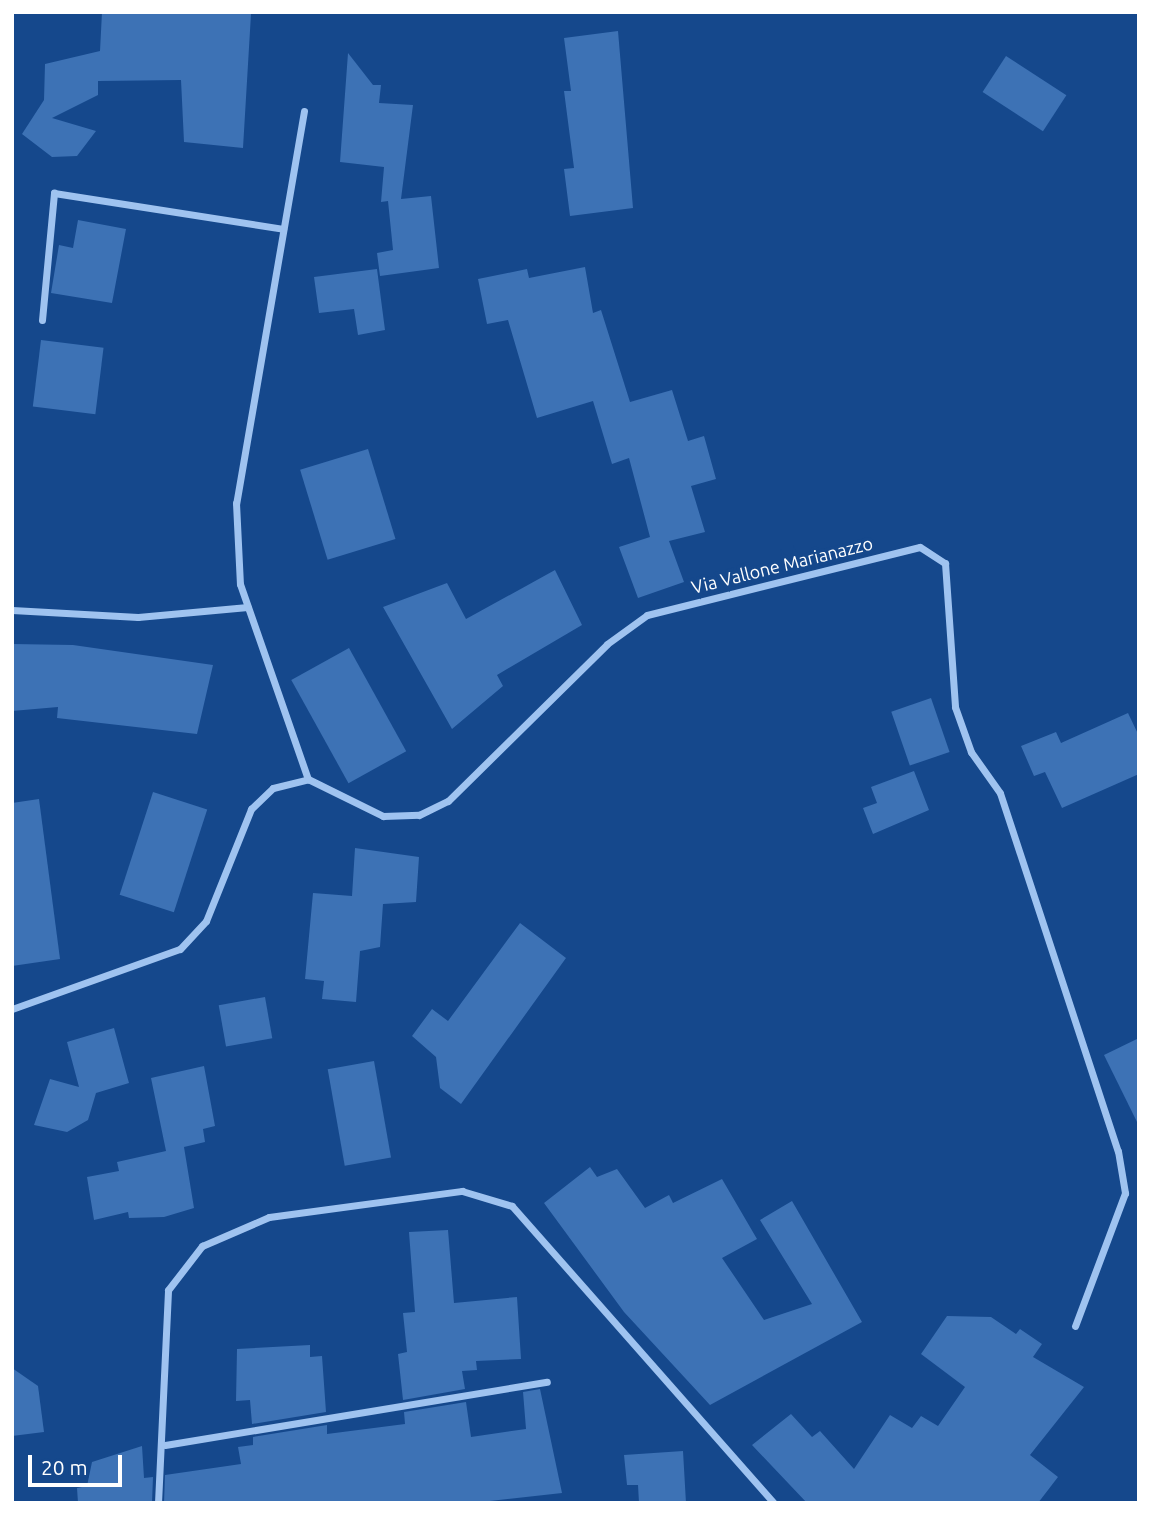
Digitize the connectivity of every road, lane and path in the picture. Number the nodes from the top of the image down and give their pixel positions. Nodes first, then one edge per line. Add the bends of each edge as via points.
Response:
1 (304, 111) dead end
2 (283, 229) junction
3 (42, 320) dead end
4 (248, 607) junction
5 (12, 610) edge
6 (308, 779) junction
7 (12, 1009) edge
8 (1075, 1326) dead end
9 (547, 1382) dead end
10 (165, 1445) junction
11 (158, 1503) edge
12 (774, 1503) edge

1 - 2 street
2 - 3 street via 54,193
2 - 4 street via 236,503 240,584
4 - 5 street via 138,617
4 - 6 street
6 - 7 street via 273,788 251,809 206,921 180,949
6 - 8 street, Via Vallone Marianazzo via 383,816 419,815 448,801 607,644 647,615 920,547 945,563 956,707 971,752 1000,793 1118,1151 1125,1193
9 - 10 street
10 - 11 street
10 - 12 street via 167,1290 202,1246 269,1217 462,1191 512,1206

